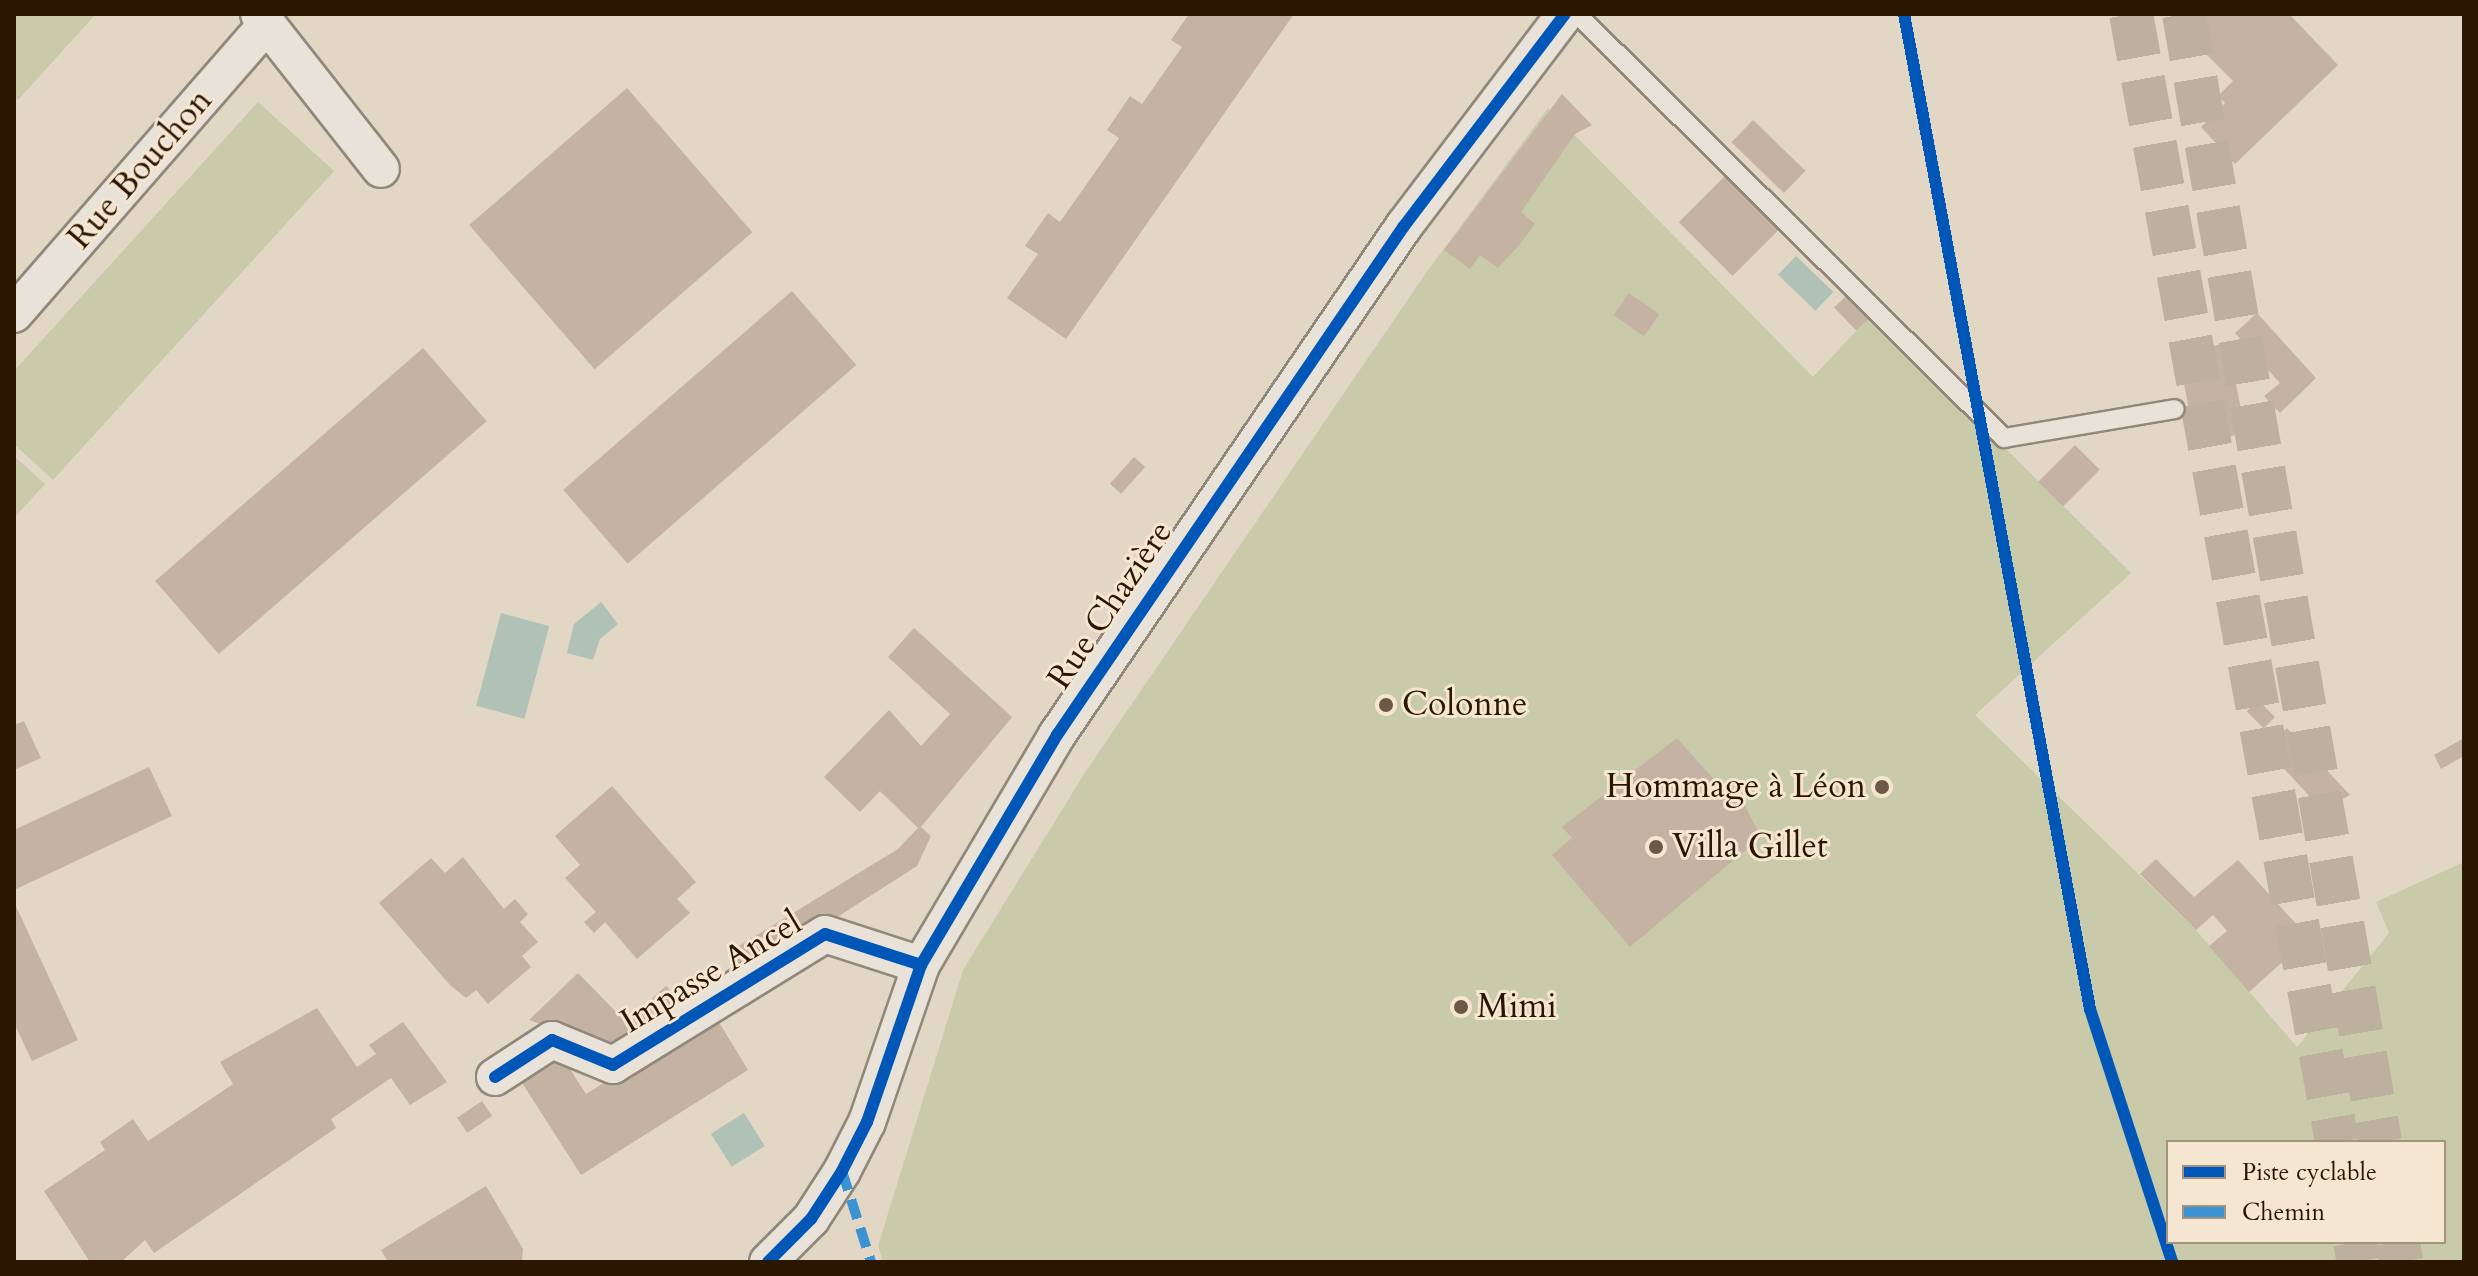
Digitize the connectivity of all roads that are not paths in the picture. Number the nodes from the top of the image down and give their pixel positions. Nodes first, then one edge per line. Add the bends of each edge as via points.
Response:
1 (1565, 14) edge
2 (1577, 14) edge
3 (263, 19) edge
4 (381, 169) dead end
5 (14, 314) edge
6 (2175, 409) dead end
7 (921, 965) junction
8 (495, 1077) dead end
9 (768, 1262) edge

1 - 7 street, Rue Chazière via 1412,215 1212,504 1057,735
2 - 6 lane via 2004,438
3 - 4 street
3 - 5 street, Rue Bouchon
7 - 8 street, Impasse Ancel via 825,934 613,1065 552,1040
7 - 9 street, Rue Chazière via 867,1122 811,1219

